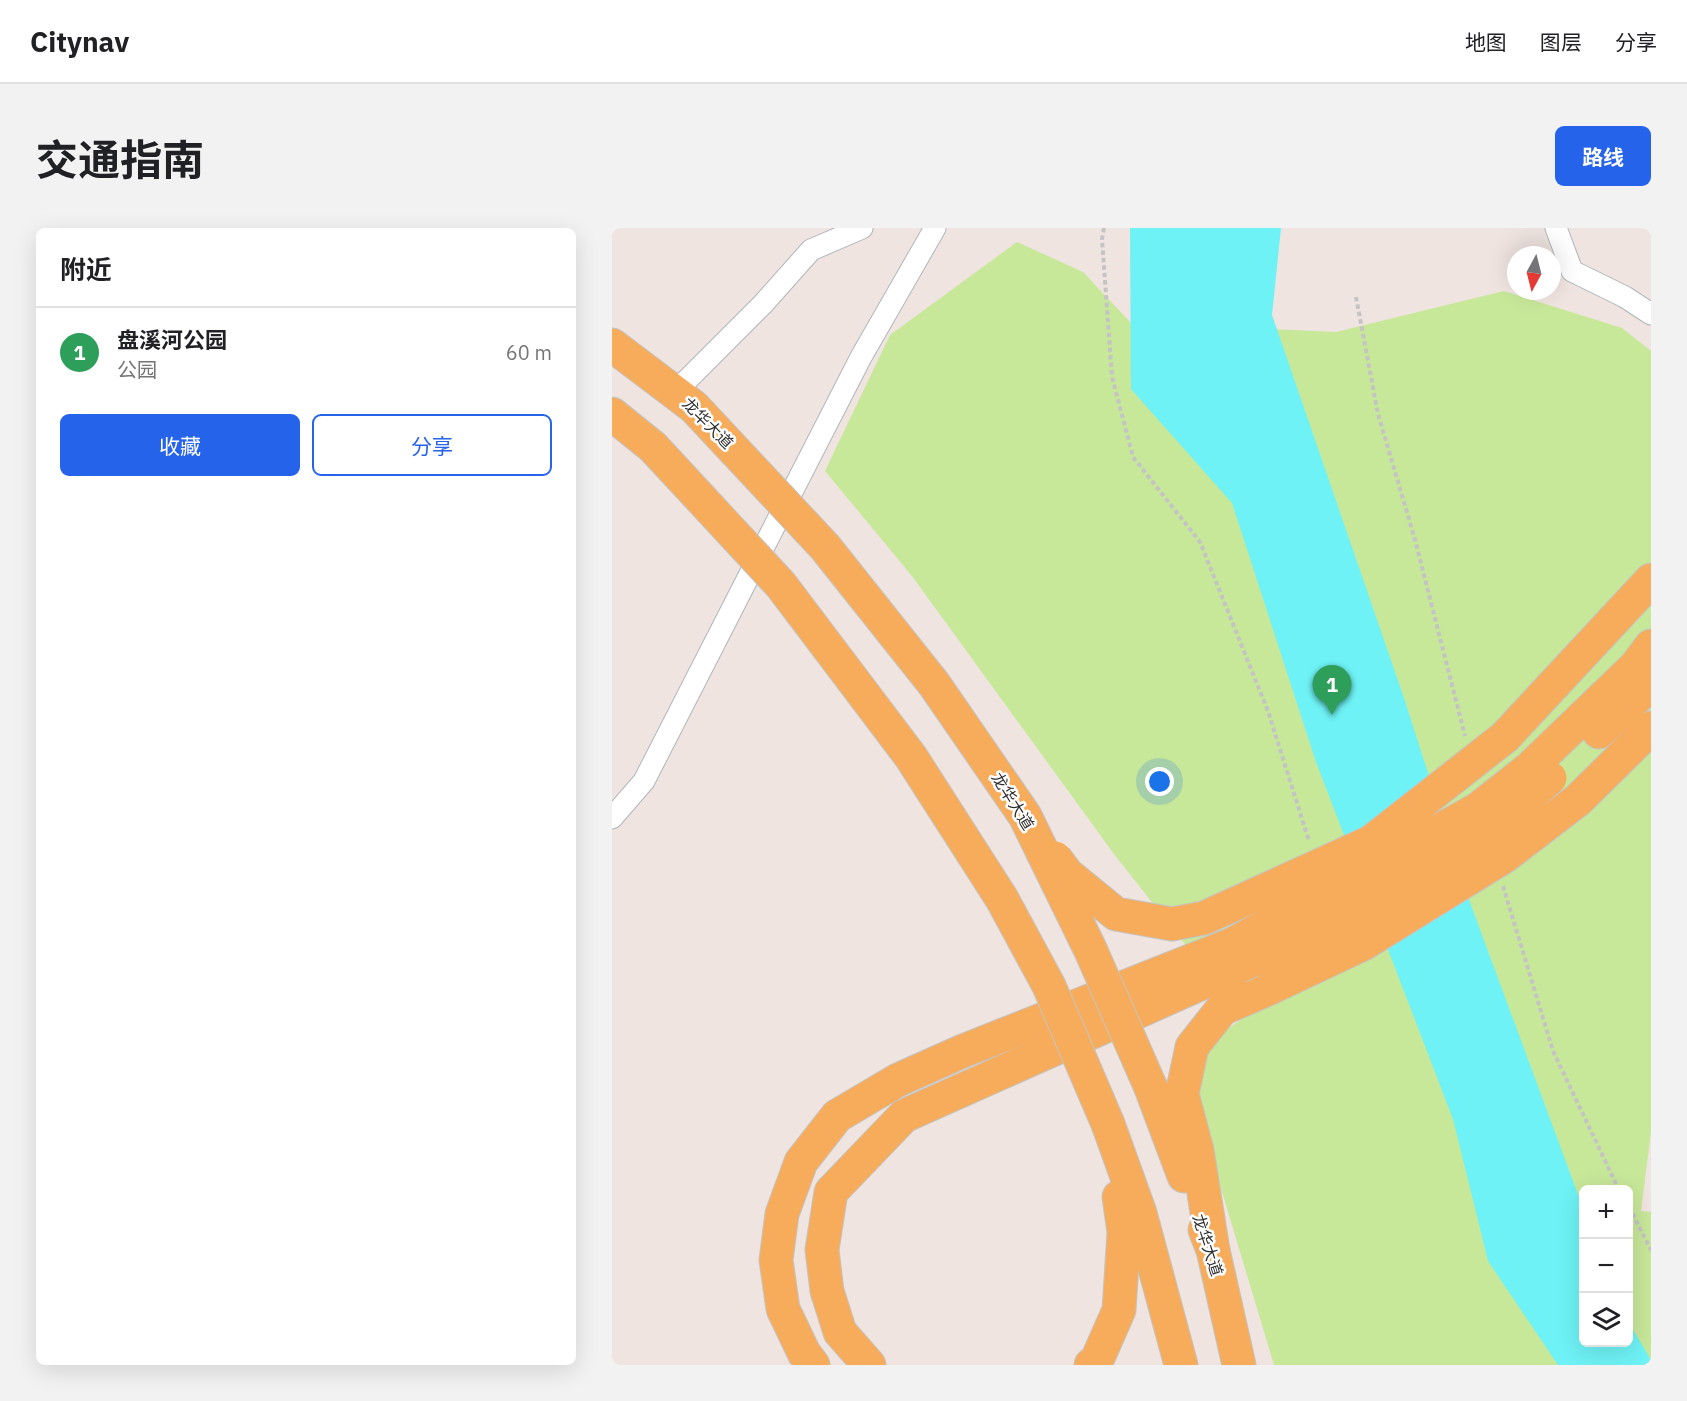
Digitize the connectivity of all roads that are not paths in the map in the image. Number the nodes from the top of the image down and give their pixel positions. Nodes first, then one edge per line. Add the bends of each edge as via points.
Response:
1 (862, 228) edge
2 (935, 228) edge
3 (1556, 228) edge
4 (1651, 314) edge
5 (612, 345) edge
6 (685, 399) junction
7 (612, 414) edge
8 (1651, 580) edge
9 (1651, 646) edge
10 (1651, 684) edge
11 (1651, 728) edge
12 (1542, 771) junction
13 (1025, 816) junction
14 (612, 818) edge
15 (1236, 956) junction
16 (1108, 1124) junction
17 (1212, 1250) junction
18 (813, 1365) edge
19 (869, 1365) edge
20 (1092, 1365) edge
21 (1181, 1365) edge
22 (1239, 1365) edge

1 - 6 street via 811,250
2 - 14 street via 861,357 644,781
3 - 4 street via 1572,271
5 - 6 main road, 龙华大道
6 - 13 main road, 龙华大道, bridge via 825,547 934,684
7 - 16 main road, bridge via 653,447 781,585 911,757 1018,928 1049,986
8 - 13 main road, bridge via 1505,737 1371,842 1204,918 1172,924 1116,914 1067,874
9 - 12 main road
10 - 12 main road
11 - 17 main road, bridge via 1578,800 1505,856 1363,944 1222,1009 1192,1047 1182,1094 1197,1150
12 - 15 main road, bridge
13 - 17 main road, 龙华大道, bridge via 1091,951 1150,1088
15 - 18 main road via 963,1050 898,1080 837,1116 801,1162 782,1214 776,1260 783,1309
15 - 19 main road via 904,1116 831,1192 822,1250 827,1291 840,1332
16 - 20 main road via 1124,1233 1119,1310
16 - 21 main road via 1140,1213
17 - 22 main road, 龙华大道

